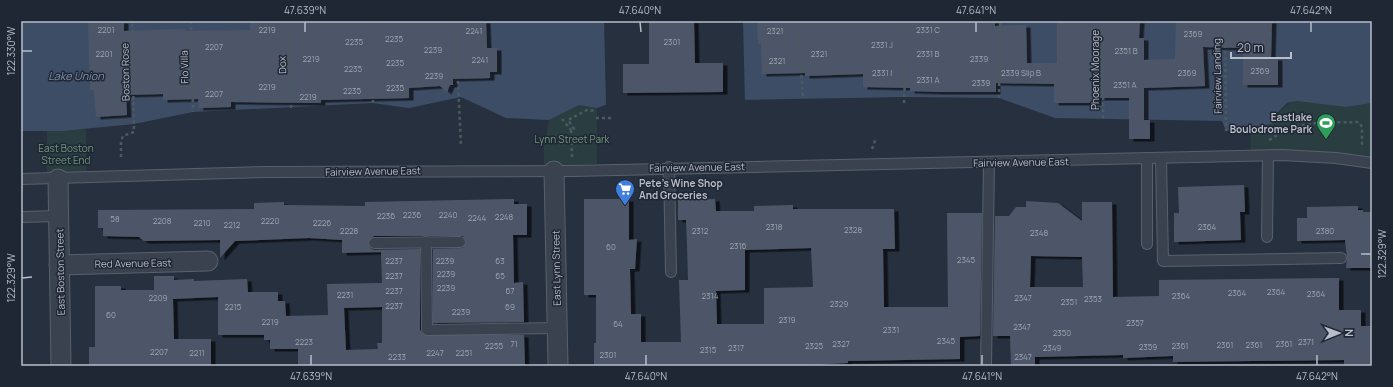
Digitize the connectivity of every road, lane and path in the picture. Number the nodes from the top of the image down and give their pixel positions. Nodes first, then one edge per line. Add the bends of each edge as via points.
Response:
1 (132, 21) edge
2 (191, 21) edge
3 (288, 21) edge
4 (373, 21) edge
5 (456, 21) edge
6 (798, 21) edge
7 (907, 21) edge
8 (1000, 21) edge
9 (1104, 21) edge
10 (1225, 21) edge
11 (999, 98) dead end
12 (803, 99) dead end
13 (373, 103) dead end
14 (904, 103) dead end
15 (291, 108) dead end
16 (596, 110) dead end
17 (193, 112) dead end
18 (596, 118) dead end
19 (612, 118) dead end
20 (1103, 118) dead end
21 (562, 119) dead end
22 (571, 130) junction
23 (1226, 131) dead end
24 (876, 138) dead end
25 (1265, 144) dead end
26 (461, 146) dead end
27 (871, 152) dead end
28 (1362, 154) dead end
29 (1268, 156) junction
30 (121, 157) dead end
31 (1161, 158) junction
32 (1147, 159) junction
33 (989, 162) junction
34 (1372, 163) edge
35 (670, 167) junction
36 (563, 171) junction
37 (21, 179) edge
38 (58, 179) junction
39 (58, 216) junction
40 (21, 217) edge
41 (1267, 237) dead end
42 (426, 242) junction
43 (460, 242) dead end
44 (374, 243) dead end
45 (1147, 244) dead end
46 (1341, 258) dead end
47 (208, 262) dead end
48 (59, 265) junction
49 (671, 272) dead end
50 (557, 328) junction
51 (61, 366) edge
52 (558, 366) edge
53 (986, 366) edge

1 - 30 path, Boston Rose via 134,132 126,133 121,141
2 - 17 path, Flo Villa
3 - 15 path, Dox
4 - 13 path
5 - 26 path
6 - 12 path
7 - 14 path
8 - 11 path
9 - 20 path, Phoenix Moorage
10 - 23 path, Fairview Landing
16 - 22 path via 587,110 568,120 574,129
18 - 19 path
21 - 22 path
22 - 36 path
24 - 27 path
25 - 28 path via 1286,130 1304,123 1359,122 1363,135
29 - 31 lane, Fairview Avenue East
29 - 34 lane, Fairview Avenue East via 1336,158
29 - 41 lane
31 - 32 lane, Fairview Avenue East
31 - 46 lane via 1162,261
32 - 33 lane, Fairview Avenue East
32 - 45 lane
33 - 35 lane, Fairview Avenue East
33 - 53 lane
35 - 36 lane, Fairview Avenue East
35 - 49 lane
36 - 38 lane, Fairview Avenue East via 267,172
36 - 50 street, East Lynn Street
37 - 38 lane, Fairview Avenue East
38 - 39 street, East Boston Street
39 - 40 lane
39 - 48 street, East Boston Street
42 - 43 lane
42 - 44 lane
42 - 50 lane via 428,330
47 - 48 street, Red Avenue East
48 - 51 street, East Boston Street
50 - 52 street, East Lynn Street

